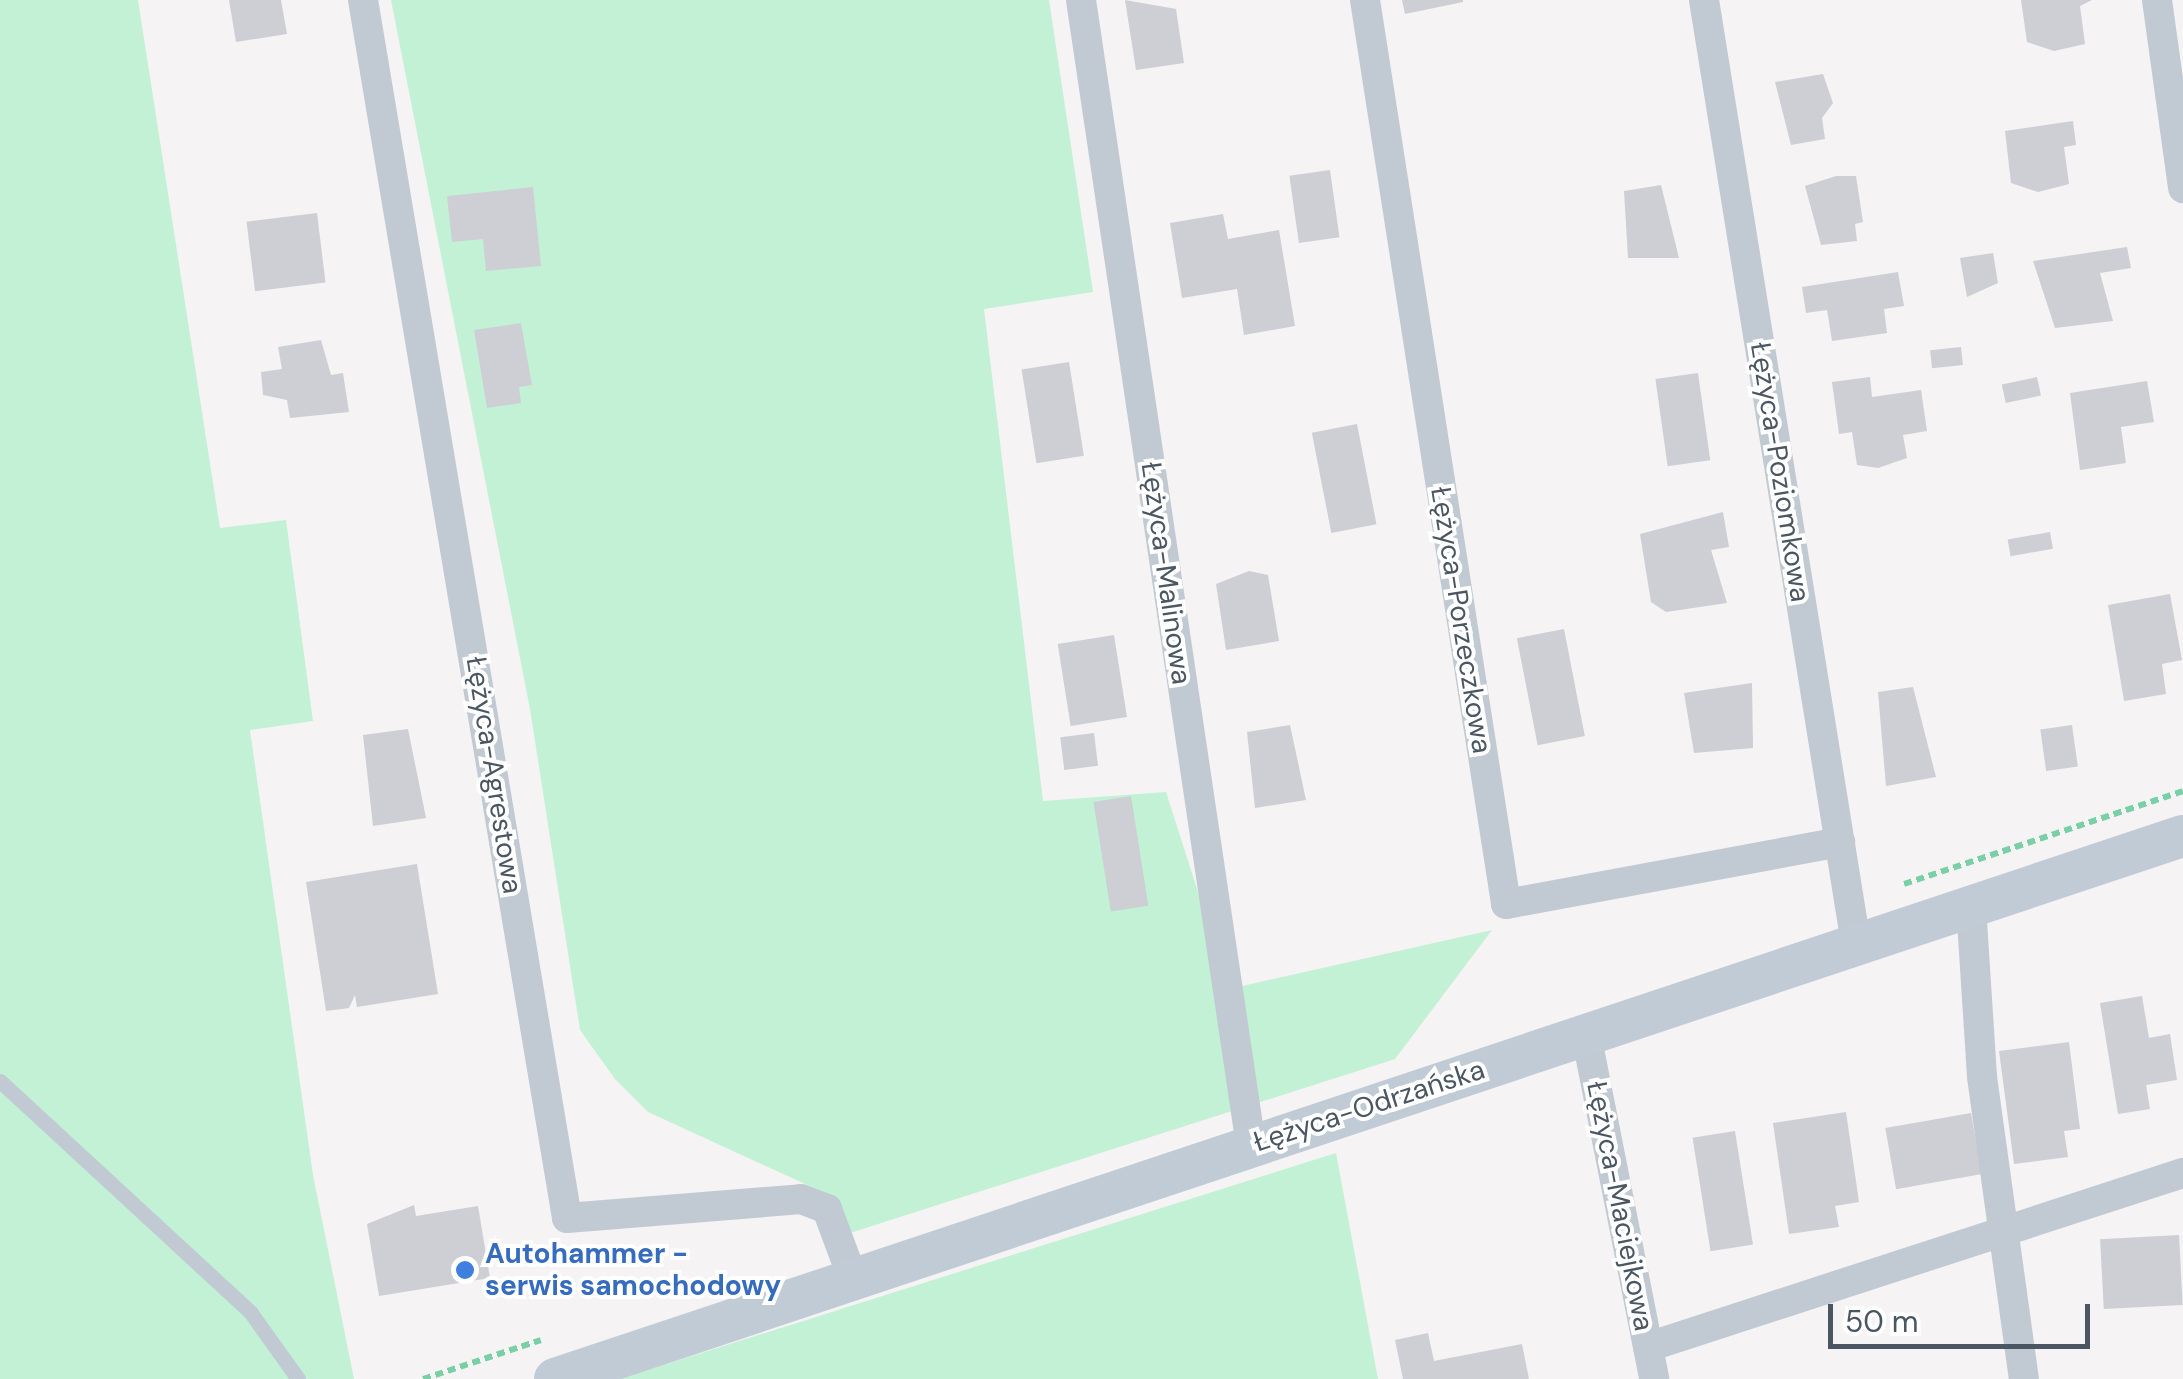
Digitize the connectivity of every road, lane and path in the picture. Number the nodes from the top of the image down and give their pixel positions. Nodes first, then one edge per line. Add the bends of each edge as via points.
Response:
1 (362, 0) edge
2 (1081, 0) edge
3 (1365, 0) edge
4 (1704, 0) edge
5 (2157, 0) edge
6 (2183, 188) edge
7 (2183, 836) edge
8 (1840, 842) junction
9 (1971, 906) junction
10 (1856, 944) junction
11 (1586, 1034) junction
12 (0, 1081) edge
13 (1251, 1146) junction
14 (2183, 1173) edge
15 (2000, 1235) junction
16 (853, 1279) junction
17 (1648, 1347) junction
18 (298, 1379) edge
19 (555, 1379) edge
20 (1654, 1379) edge
21 (2024, 1379) edge

1 - 16 street, Łężyca-Agrestowa via 567,1218 800,1200 827,1210
2 - 13 street, Łężyca-Malinowa
3 - 8 street, Łężyca-Porzeczkowa via 1506,904
4 - 8 street, Łężyca-Poziomkowa
5 - 6 street
7 - 9 main road, Łężyca-Odrzańska
8 - 10 street, Łężyca-Poziomkowa
9 - 10 main road, Łężyca-Odrzańska
9 - 15 street
10 - 11 main road, Łężyca-Odrzańska
11 - 13 main road, Łężyca-Odrzańska
11 - 17 street, Łężyca-Maciejkowa
12 - 18 lane via 251,1313
13 - 16 main road, Łężyca-Odrzańska
14 - 15 street
15 - 17 street
15 - 21 street
16 - 19 main road, Łężyca-Odrzańska
17 - 20 street, Łężyca-Maciejkowa

